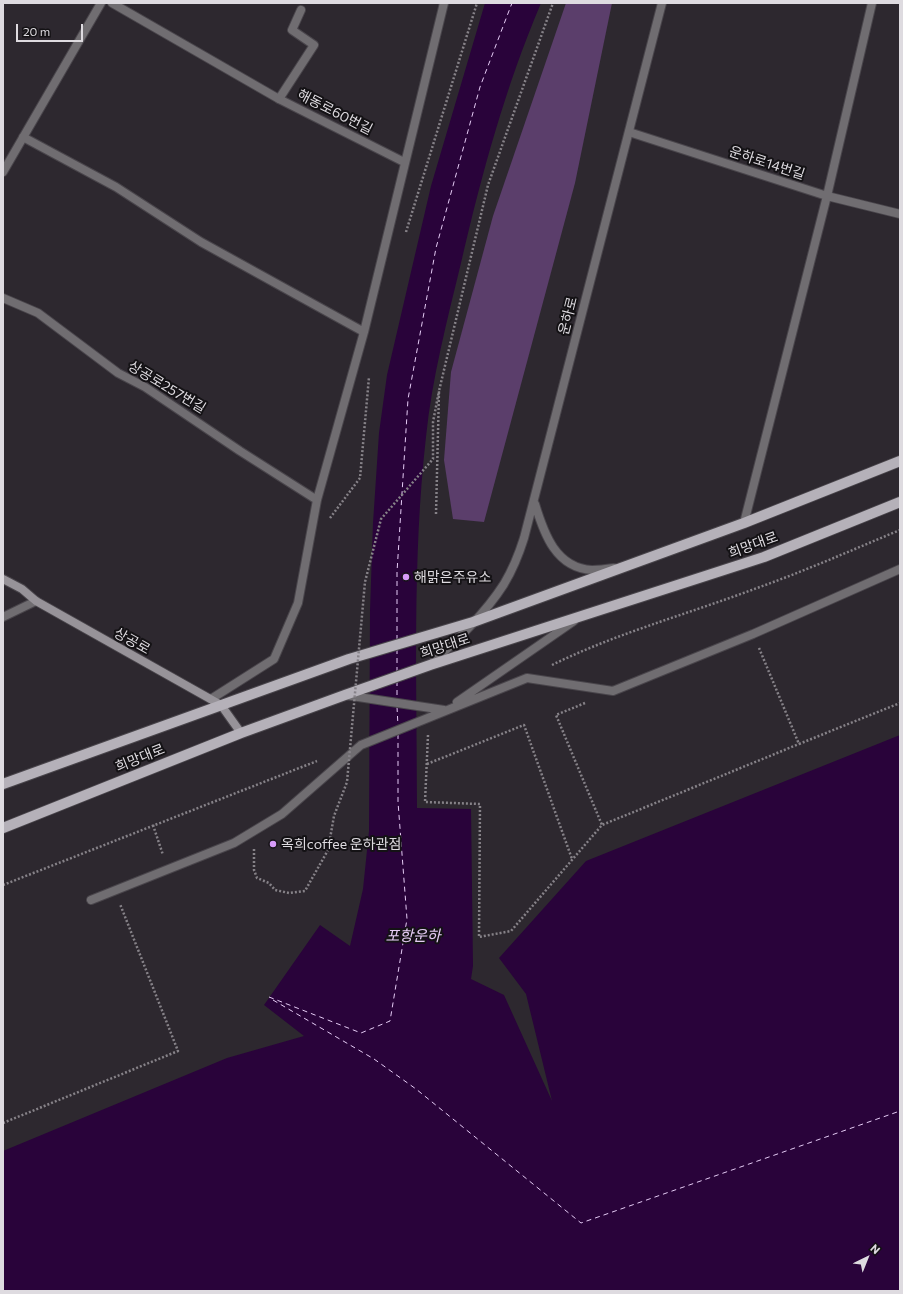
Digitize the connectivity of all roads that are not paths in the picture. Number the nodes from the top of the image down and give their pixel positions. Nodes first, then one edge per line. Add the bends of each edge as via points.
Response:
1 (101, 3) edge
2 (112, 3) edge
3 (444, 3) edge
4 (662, 3) edge
5 (872, 3) edge
6 (301, 10) dead end
7 (279, 99) junction
8 (628, 132) junction
9 (23, 137) junction
10 (404, 162) junction
11 (3, 172) edge
12 (826, 196) junction
13 (900, 214) edge
14 (3, 298) edge
15 (364, 332) junction
16 (900, 462) edge
17 (317, 500) junction
18 (900, 502) edge
19 (534, 503) junction
20 (744, 523) junction
21 (624, 567) junction
22 (900, 569) edge
23 (3, 579) edge
24 (36, 601) junction
25 (3, 617) edge
26 (580, 617) junction
27 (473, 622) junction
28 (430, 665) junction
29 (345, 695) junction
30 (211, 700) junction
31 (221, 705) junction
32 (446, 710) junction
33 (241, 733) junction
34 (354, 748) road end
35 (343, 760) road end
36 (3, 784) edge
37 (3, 828) edge
38 (91, 900) dead end

1 - 9 street
2 - 7 street, 해동로60번길
3 - 10 street
4 - 8 street, 운하로
5 - 12 street
6 - 7 street via 292,30 314,46
7 - 10 street, 해동로60번길
8 - 12 street, 운하로14번길
8 - 19 street, 운하로
9 - 11 street
9 - 15 street via 116,187 202,242
10 - 15 street
12 - 13 street, 운하로14번길
12 - 20 street
14 - 17 street, 상공로257번길 via 38,313 118,373 145,387
15 - 17 street
16 - 20 main road, 희망대로
17 - 30 street via 298,603 274,659
18 - 26 main road, 희망대로 via 764,557
19 - 21 street via 548,541 562,558 576,566 592,570
19 - 27 street, 운하로 via 515,564 493,600
20 - 21 main road, 희망대로
21 - 27 main road, 희망대로
22 - 32 street via 753,634 613,691 527,678
23 - 24 main road, 상공로 via 22,589
24 - 25 street
24 - 30 main road, 상공로
26 - 28 main road, 희망대로
26 - 32 street
27 - 28 street, 운하로
27 - 31 main road, 희망대로 via 349,659
28 - 29 main road, 희망대로
29 - 32 street
29 - 33 main road, 희망대로
30 - 31 main road, 상공로
31 - 33 main road, 상공로
31 - 36 main road, 희망대로
32 - 34 street
33 - 37 main road, 희망대로
35 - 38 street via 282,814 234,844

